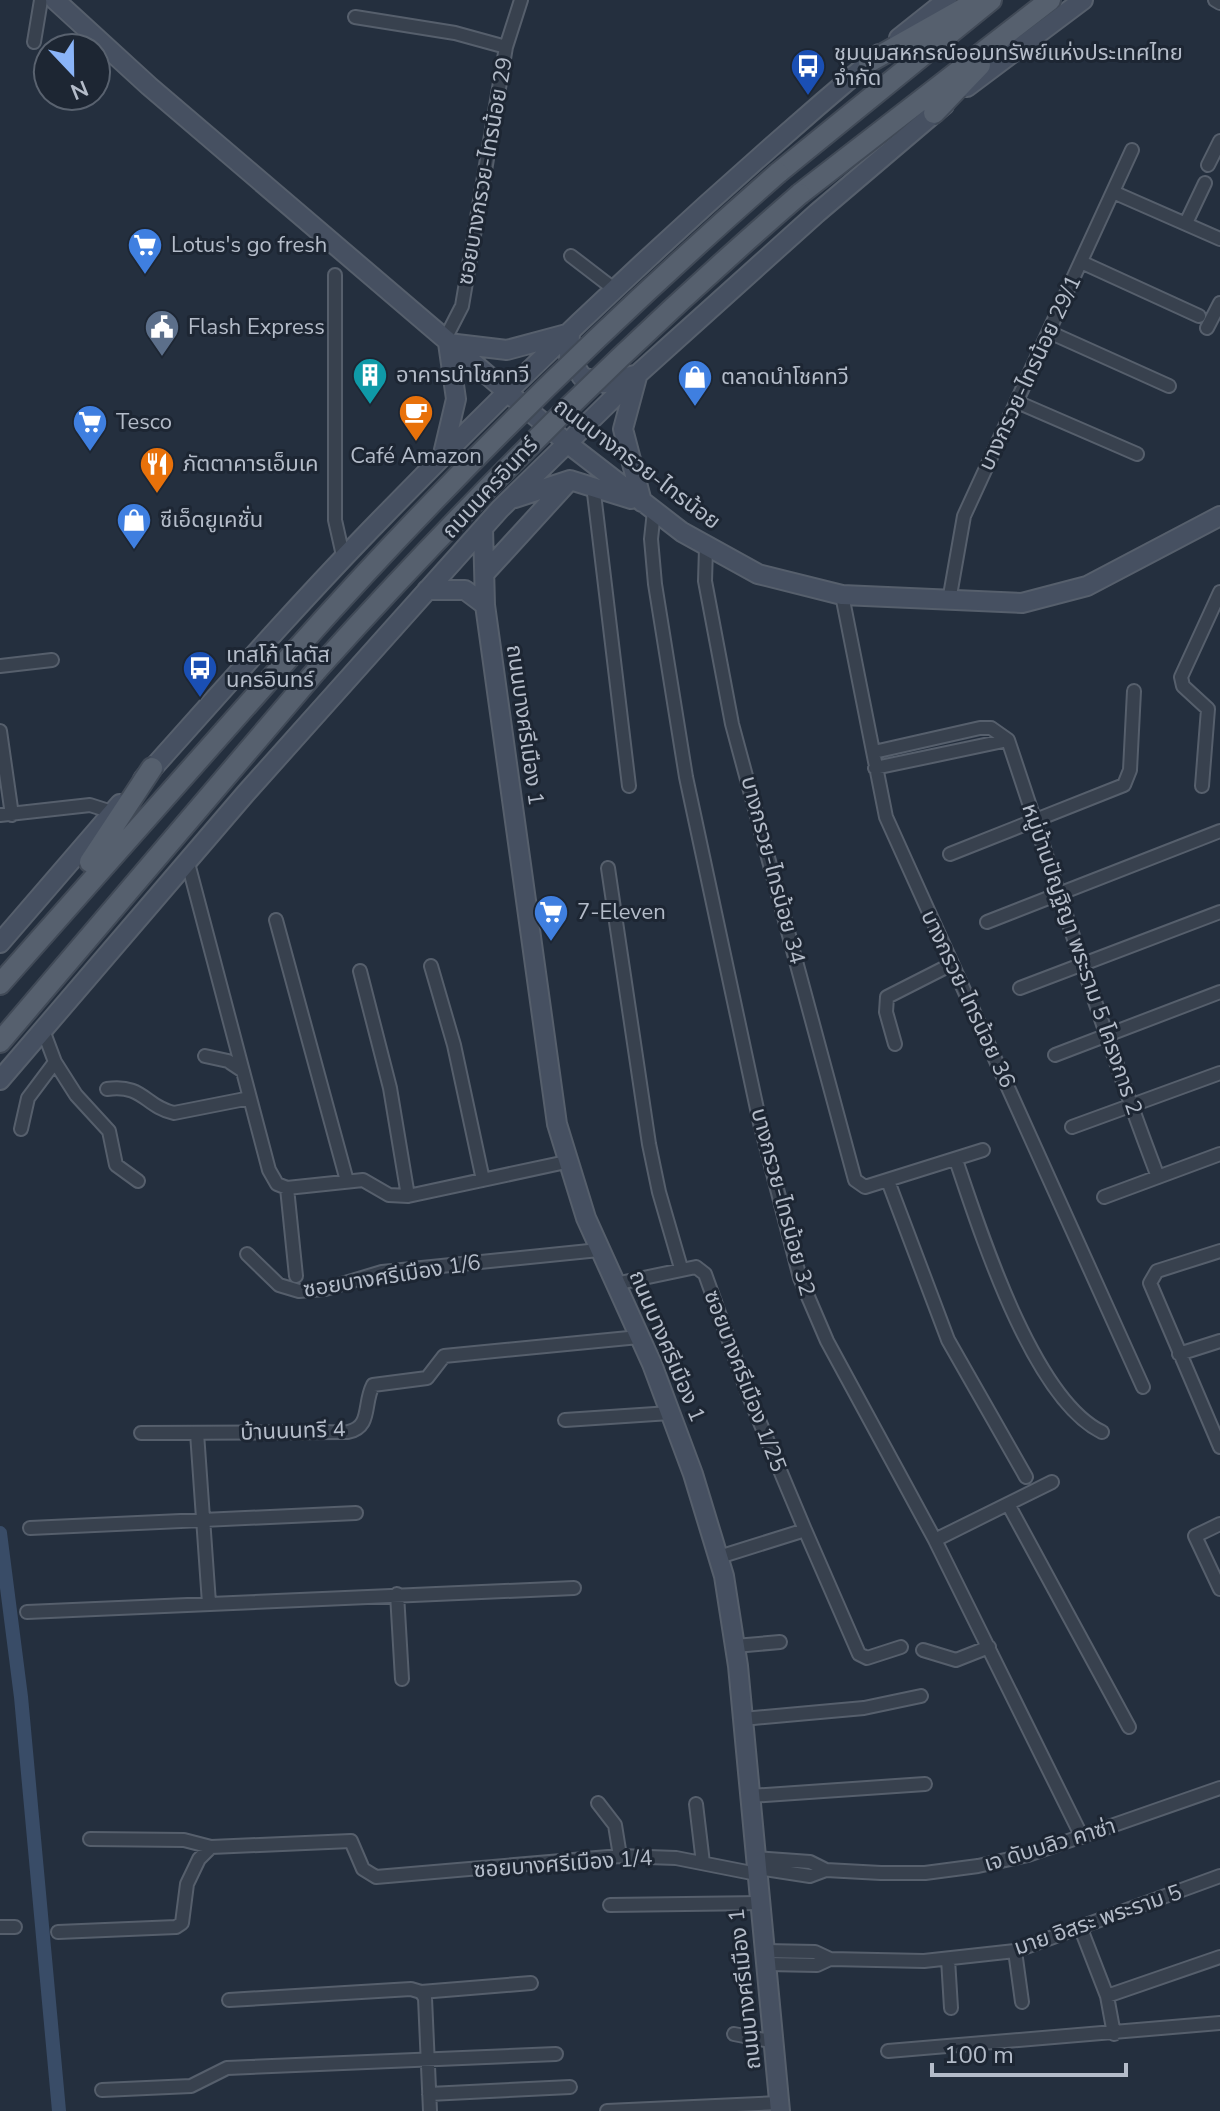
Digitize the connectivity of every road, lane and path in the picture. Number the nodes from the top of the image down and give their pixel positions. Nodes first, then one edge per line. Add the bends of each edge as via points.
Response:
1 (41, 0) edge
2 (55, 0) edge
3 (521, 0) edge
4 (947, 0) edge
5 (980, 0) edge
6 (991, 0) edge
7 (1050, 0) edge
8 (1083, 0) edge
9 (1215, 0) edge
10 (1220, 3) edge
11 (1031, 14) junction
12 (355, 17) dead end
13 (36, 32) edge
14 (506, 47) junction
15 (869, 62) junction
16 (934, 113) junction
17 (1220, 141) edge
18 (1132, 150) dead end
19 (1208, 165) dead end
20 (1205, 183) dead end
21 (1113, 192) junction
22 (1186, 223) junction
23 (1220, 239) edge
24 (571, 256) dead end
25 (1081, 262) junction
26 (335, 275) dead end
27 (614, 289) junction
28 (1220, 303) edge
29 (1199, 316) dead end
30 (1207, 328) dead end
31 (1049, 332) junction
32 (570, 333) junction
33 (446, 342) junction
34 (638, 374) junction
35 (1169, 386) dead end
36 (508, 394) junction
37 (1017, 402) junction
38 (567, 443) junction
39 (1137, 454) dead end
40 (441, 460) junction
41 (570, 480) junction
42 (593, 485) junction
43 (504, 505) junction
44 (648, 506) junction
45 (1220, 516) edge
46 (483, 528) junction
47 (706, 548) junction
48 (344, 560) junction
49 (485, 573) junction
50 (427, 590) junction
51 (1220, 592) edge
52 (842, 595) junction
53 (949, 601) junction
54 (485, 605) junction
55 (52, 660) dead end
56 (0, 666) edge
57 (1134, 691) dead end
58 (0, 731) edge
59 (1008, 740) junction
60 (874, 752) junction
61 (152, 768) junction
62 (875, 768) junction
63 (629, 786) dead end
64 (1202, 786) dead end
65 (112, 812) junction
66 (6, 815) edge
67 (1035, 821) junction
68 (1220, 831) edge
69 (950, 854) dead end
70 (188, 863) junction
71 (608, 868) dead end
72 (1061, 892) junction
73 (1220, 912) edge
74 (276, 920) dead end
75 (987, 922) dead end
76 (50, 925) junction
77 (0, 943) edge
78 (952, 964) junction
79 (1081, 964) junction
80 (431, 966) dead end
81 (360, 971) dead end
82 (0, 984) edge
83 (1020, 988) dead end
84 (1220, 992) edge
85 (43, 1030) junction
86 (1105, 1036) junction
87 (0, 1042) edge
88 (895, 1044) dead end
89 (1055, 1055) dead end
90 (205, 1056) dead end
91 (55, 1062) junction
92 (243, 1071) junction
93 (1220, 1073) edge
94 (0, 1080) edge
95 (107, 1089) dead end
96 (250, 1098) junction
97 (1130, 1105) junction
98 (1072, 1127) dead end
99 (21, 1129) dead end
100 (983, 1150) dead end
101 (1220, 1154) edge
102 (956, 1160) junction
103 (566, 1162) junction
104 (1158, 1177) junction
105 (483, 1180) junction
106 (138, 1181) dead end
107 (347, 1181) junction
108 (888, 1181) junction
109 (284, 1187) junction
110 (408, 1196) junction
111 (1104, 1197) dead end
112 (599, 1250) junction
113 (1220, 1251) edge
114 (247, 1254) dead end
115 (681, 1268) junction
116 (296, 1276) dead end
117 (615, 1284) junction
118 (639, 1337) junction
119 (1220, 1341) edge
120 (1179, 1354) junction
121 (1143, 1387) dead end
122 (670, 1413) junction
123 (565, 1420) dead end
124 (1216, 1428) edge
125 (1102, 1432) dead end
126 (141, 1433) dead end
127 (197, 1433) junction
128 (1220, 1447) edge
129 (1026, 1477) dead end
130 (1052, 1482) dead end
131 (1008, 1504) junction
132 (356, 1513) dead end
133 (202, 1518) junction
134 (1220, 1524) edge
135 (30, 1528) dead end
136 (805, 1530) junction
137 (935, 1540) junction
138 (719, 1557) junction
139 (574, 1588) dead end
140 (1220, 1589) edge
141 (397, 1594) junction
142 (209, 1603) junction
143 (27, 1612) dead end
144 (780, 1642) dead end
145 (735, 1646) junction
146 (901, 1647) dead end
147 (989, 1647) junction
148 (923, 1650) dead end
149 (402, 1679) dead end
150 (921, 1696) dead end
151 (743, 1719) junction
152 (1129, 1727) dead end
153 (925, 1784) dead end
154 (1220, 1788) edge
155 (750, 1796) junction
156 (598, 1803) dead end
157 (696, 1804) dead end
158 (1082, 1837) junction
159 (90, 1839) dead end
160 (211, 1847) junction
161 (620, 1856) junction
162 (703, 1863) junction
163 (756, 1867) junction
164 (1220, 1876) edge
165 (761, 1903) junction
166 (610, 1905) dead end
167 (0, 1927) edge
168 (15, 1927) dead end
169 (1081, 1929) junction
170 (58, 1932) dead end
171 (1015, 1951) junction
172 (766, 1957) junction
173 (1220, 1957) edge
174 (948, 1959) junction
175 (531, 1983) dead end
176 (421, 1992) junction
177 (1107, 1996) junction
178 (229, 2000) dead end
179 (1022, 2002) dead end
180 (951, 2008) dead end
181 (1220, 2023) edge
182 (734, 2034) dead end
183 (1114, 2034) junction
184 (775, 2042) junction
185 (888, 2051) dead end
186 (556, 2054) dead end
187 (428, 2058) junction
188 (570, 2087) dead end
189 (102, 2090) dead end
190 (429, 2094) junction
191 (780, 2107) edge
192 (430, 2111) edge
193 (607, 2111) edge

1 - 13 street
2 - 33 main road, ถนนบางกรวย-ไทรน้อย
3 - 14 street, ซอยบางกรวย-ไทรน้อย 29
4 - 15 main road
5 - 15 main road
6 - 76 main road, ถนนนครอินทร์, bridge via 778,173 542,388 422,511
7 - 11 main road, ถนนนครอินทร์
8 - 16 main road, ถนนนครอินทร์
9 - 10 street
11 - 16 main road
11 - 87 main road, ถนนนครอินทร์, bridge via 800,194 576,397 316,671
12 - 14 street
14 - 33 street, ซอยบางกรวย-ไทรน้อย 29 via 462,306
15 - 27 main road
16 - 34 main road, ถนนนครอินทร์
17 - 19 street
18 - 21 street, บางกรวย-ไทรน้อย 29/1
20 - 22 street
21 - 22 street
21 - 25 street, บางกรวย-ไทรน้อย 29/1
22 - 23 street
24 - 27 street
25 - 29 street
25 - 31 street, บางกรวย-ไทรน้อย 29/1
26 - 48 street via 335,520
27 - 32 main road
28 - 30 street
31 - 35 street
31 - 37 street, บางกรวย-ไทรน้อย 29/1
32 - 33 main road via 507,350
32 - 34 main road via 569,357 582,377 604,383
32 - 36 main road
33 - 36 main road, ถนนบางกรวย-ไทรน้อย
33 - 40 main road via 456,399
34 - 38 main road, ถนนนครอินทร์
34 - 44 main road via 623,429
36 - 38 main road, ถนนบางกรวย-ไทรน้อย
36 - 40 main road
37 - 39 street
37 - 53 street, บางกรวย-ไทรน้อย 29/1 via 964,516
38 - 43 main road, ถนนนครอินทร์
38 - 44 main road, ถนนบางกรวย-ไทรน้อย
40 - 43 main road via 484,446 501,463
40 - 48 main road
41 - 42 main road
41 - 43 main road
41 - 49 main road
42 - 44 main road
42 - 63 street
43 - 46 main road, ถนนนครอินทร์
44 - 47 main road, ถนนบางกรวย-ไทรน้อย
44 - 137 street, บางกรวย-ไทรน้อย 32 via 686,777 788,1237 817,1321
45 - 53 main road, ถนนบางกรวย-ไทรน้อย via 1131,565 1062,595 1011,604
46 - 49 main road, ถนนบางศรีเมือง 1
46 - 50 main road, ถนนนครอินทร์
47 - 52 main road, ถนนบางกรวย-ไทรน้อย via 758,574
47 - 108 street, บางกรวย-ไทรน้อย 34 via 705,581 732,724 855,1180 860,1187
48 - 61 main road
49 - 54 main road, ถนนบางศรีเมือง 1
50 - 54 main road via 457,588
50 - 70 main road, ถนนนครอินทร์
51 - 64 street via 1181,677 1183,686 1208,709
52 - 53 main road, ถนนบางกรวย-ไทรน้อย
52 - 60 street, บางกรวย-ไทรน้อย 36
54 - 103 main road, ถนนบางศรีเมือง 1 via 551,1094
55 - 56 street
57 - 67 street via 1128,779 1119,789
58 - 66 street
59 - 60 street via 991,728 980,728
59 - 62 street
59 - 67 street, หมู่บ้านปัญฐิญา พระราม 5 โครงการ 2
60 - 62 street, บางกรวย-ไทรน้อย 36
61 - 65 main road
61 - 76 main road via 108,840 60,901
62 - 78 street, บางกรวย-ไทรน้อย 36 via 886,817
65 - 66 street via 90,805
65 - 77 main road
67 - 69 street
67 - 72 street, หมู่บ้านปัญฐิญา พระราม 5 โครงการ 2
68 - 72 street
70 - 85 main road, ถนนนครอินทร์
70 - 92 street
71 - 115 street via 649,1144
72 - 75 street
72 - 79 street, หมู่บ้านปัญฐิญา พระราม 5 โครงการ 2
73 - 79 street
74 - 107 street
76 - 82 main road, ถนนนครอินทร์
78 - 88 street via 887,997
78 - 121 street, บางกรวย-ไทรน้อย 36
79 - 83 street
79 - 86 street, หมู่บ้านปัญฐิญา พระราม 5 โครงการ 2
80 - 105 street
81 - 110 street via 390,1088
84 - 86 street
85 - 91 street
85 - 94 main road, ถนนนครอินทร์
86 - 89 street
86 - 97 street, หมู่บ้านปัญฐิญา พระราม 5 โครงการ 2
90 - 92 street
91 - 99 street via 28,1098
91 - 106 street via 109,1131 116,1165
92 - 96 street
93 - 97 street
95 - 96 street via 134,1089 174,1113
96 - 109 street via 269,1170
97 - 98 street
97 - 104 street, หมู่บ้านปัญฐิญา พระราม 5 โครงการ 2
100 - 102 street
101 - 104 street
102 - 108 street
102 - 125 street via 1001,1288 1061,1397 1085,1423
103 - 105 street
103 - 112 main road, ถนนบางศรีเมือง 1
104 - 111 street
105 - 110 street
107 - 109 street
107 - 110 street via 363,1180 389,1195
108 - 129 street via 948,1340
109 - 116 street
112 - 114 street, ซอยบางศรีเมือง 1/6 via 382,1272 299,1291 279,1285
112 - 117 main road, ถนนบางศรีเมือง 1
113 - 120 street via 1157,1271 1151,1278
115 - 117 street, ซอยบางศรีเมือง 1/25
115 - 136 street, ซอยบางศรีเมือง 1/25 via 696,1267 705,1274
117 - 118 main road, ถนนบางศรีเมือง 1
118 - 122 main road, ถนนบางศรีเมือง 1
118 - 127 street, บ้านนนทรี 4 via 444,1356 427,1378 373,1385 362,1427 348,1432
119 - 120 street
120 - 124 street
122 - 123 street
122 - 138 main road, ถนนบางศรีเมือง 1
124 - 128 street
126 - 127 street, บ้านนนทรี 4
127 - 133 street
130 - 131 street
131 - 137 street
131 - 152 street
132 - 133 street
133 - 135 street
133 - 142 street
134 - 140 street via 1195,1536
136 - 138 street
136 - 146 street via 859,1654 867,1658
137 - 147 street, บางกรวย-ไทรน้อย 32
138 - 145 main road, ถนนบางศรีเมือง 1
139 - 141 street
141 - 142 street
141 - 149 street
142 - 143 street
144 - 145 street
145 - 151 main road, ถนนบางศรีเมือง 1
147 - 148 street via 956,1660
147 - 158 street, บางกรวย-ไทรน้อย 32
150 - 151 street via 864,1708
151 - 155 main road, ถนนบางศรีเมือง 1
153 - 155 street
154 - 158 street, เจ ดับบลิว คาซ่า
155 - 163 main road, ถนนบางศรีเมือง 1
156 - 161 street via 615,1825
157 - 162 street
158 - 163 street, เจ ดับบลิว คาซ่า via 1028,1855 938,1872 826,1870 810,1862
159 - 160 street via 184,1840
160 - 161 street, ซอยบางศรีเมือง 1/4 via 351,1841 367,1875
160 - 170 street via 187,1884 185,1918 176,1927
161 - 162 street, ซอยบางศรีเมือง 1/4
162 - 163 street, ซอยบางศรีเมือง 1/4
163 - 165 main road, ถนนบางศรีเมือง 1
164 - 169 street, มาย อิสระ พระราม 5
165 - 166 street
165 - 172 main road, ถนนบางศรีเมือง 1
167 - 168 street
169 - 171 street, มาย อิสระ พระราม 5
169 - 177 street
171 - 174 street, มาย อิสระ พระราม 5
171 - 179 street
172 - 174 street, มาย อิสระ พระราม 5 via 815,1952 830,1959
172 - 184 main road, ถนนบางศรีเมือง 1
173 - 177 street
174 - 180 street
175 - 176 street
176 - 178 street
176 - 187 street
177 - 183 street
181 - 183 street
182 - 184 street
183 - 185 street
184 - 191 main road, ถนนบางศรีเมือง 1
186 - 187 street
187 - 189 street via 227,2068 191,2086
187 - 190 street
188 - 190 street
190 - 192 street
191 - 193 street

